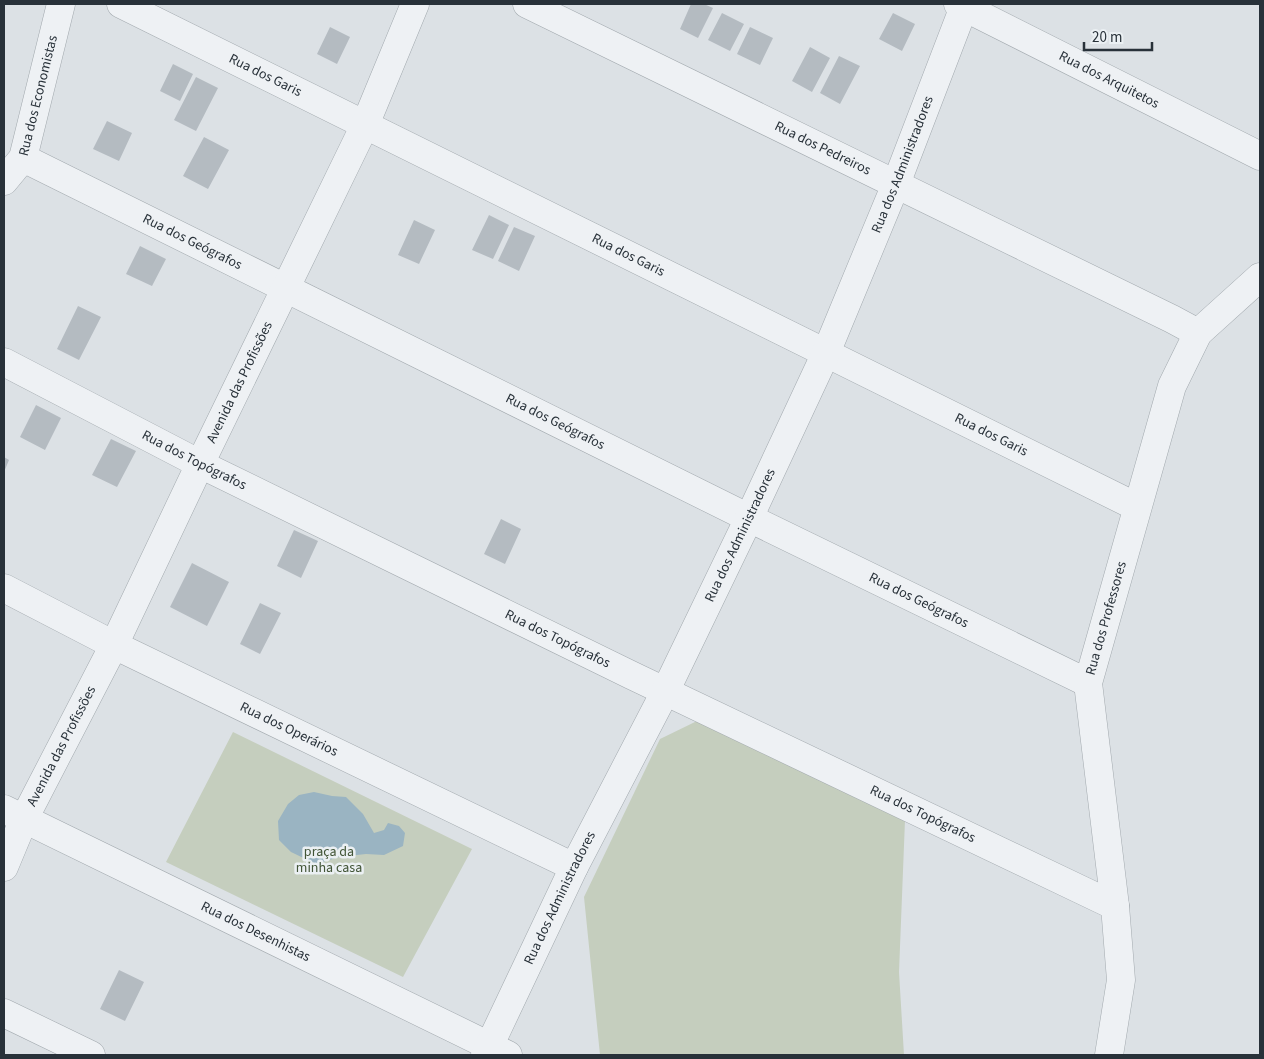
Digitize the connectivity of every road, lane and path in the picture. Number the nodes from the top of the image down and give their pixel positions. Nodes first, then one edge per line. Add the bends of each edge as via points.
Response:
1 (61, 4) edge
2 (121, 4) edge
3 (415, 4) edge
4 (527, 4) edge
5 (963, 5) edge
6 (365, 125) junction
7 (1260, 156) edge
8 (22, 158) junction
9 (4, 181) edge
10 (896, 184) junction
11 (1260, 277) edge
12 (285, 288) junction
13 (1198, 333) junction
14 (826, 353) junction
15 (4, 362) edge
16 (200, 464) junction
17 (1137, 507) junction
18 (749, 518) junction
19 (4, 588) edge
20 (114, 645) junction
21 (1088, 683) junction
22 (665, 692) junction
23 (14, 814) edge
24 (4, 867) edge
25 (574, 867) junction
26 (1115, 906) junction
27 (4, 1013) edge
28 (494, 1052) edge
29 (91, 1055) edge
30 (1109, 1055) edge

1 - 8 street, Rua dos Economistas
2 - 6 street, Rua dos Garis
3 - 6 street, Avenida das Profissões
4 - 10 street, Rua dos Pedreiros
5 - 7 street, Rua dos Arquitetos
5 - 10 street, Rua dos Administradores
6 - 12 street, Avenida das Profissões
6 - 14 street, Rua dos Garis
8 - 9 street, Rua dos Economistas
8 - 12 street, Rua dos Geógrafos
10 - 13 street, Rua dos Pedreiros
10 - 14 street, Rua dos Administradores
11 - 13 street, Rua dos Professores
12 - 16 street, Avenida das Profissões
12 - 18 street, Rua dos Geógrafos
13 - 17 street, Rua dos Professores via 1172,386
14 - 17 street, Rua dos Garis
14 - 18 street, Rua dos Administradores
15 - 16 street, Rua dos Topógrafos
16 - 20 street, Avenida das Profissões
16 - 22 street, Rua dos Topógrafos
17 - 21 street, Rua dos Professores
18 - 21 street, Rua dos Geógrafos
18 - 22 street, Rua dos Administradores
19 - 20 street, Rua dos Operários
20 - 23 street, Avenida das Profissões
20 - 25 street, Rua dos Operários
21 - 26 street, Rua dos Professores
22 - 25 street, Rua dos Administradores
22 - 26 street, Rua dos Topógrafos
23 - 24 street, Avenida das Profissões
23 - 28 street, Rua dos Desenhistas
25 - 28 street, Rua dos Administradores
26 - 30 street, Rua dos Professores via 1121,980
27 - 29 street

